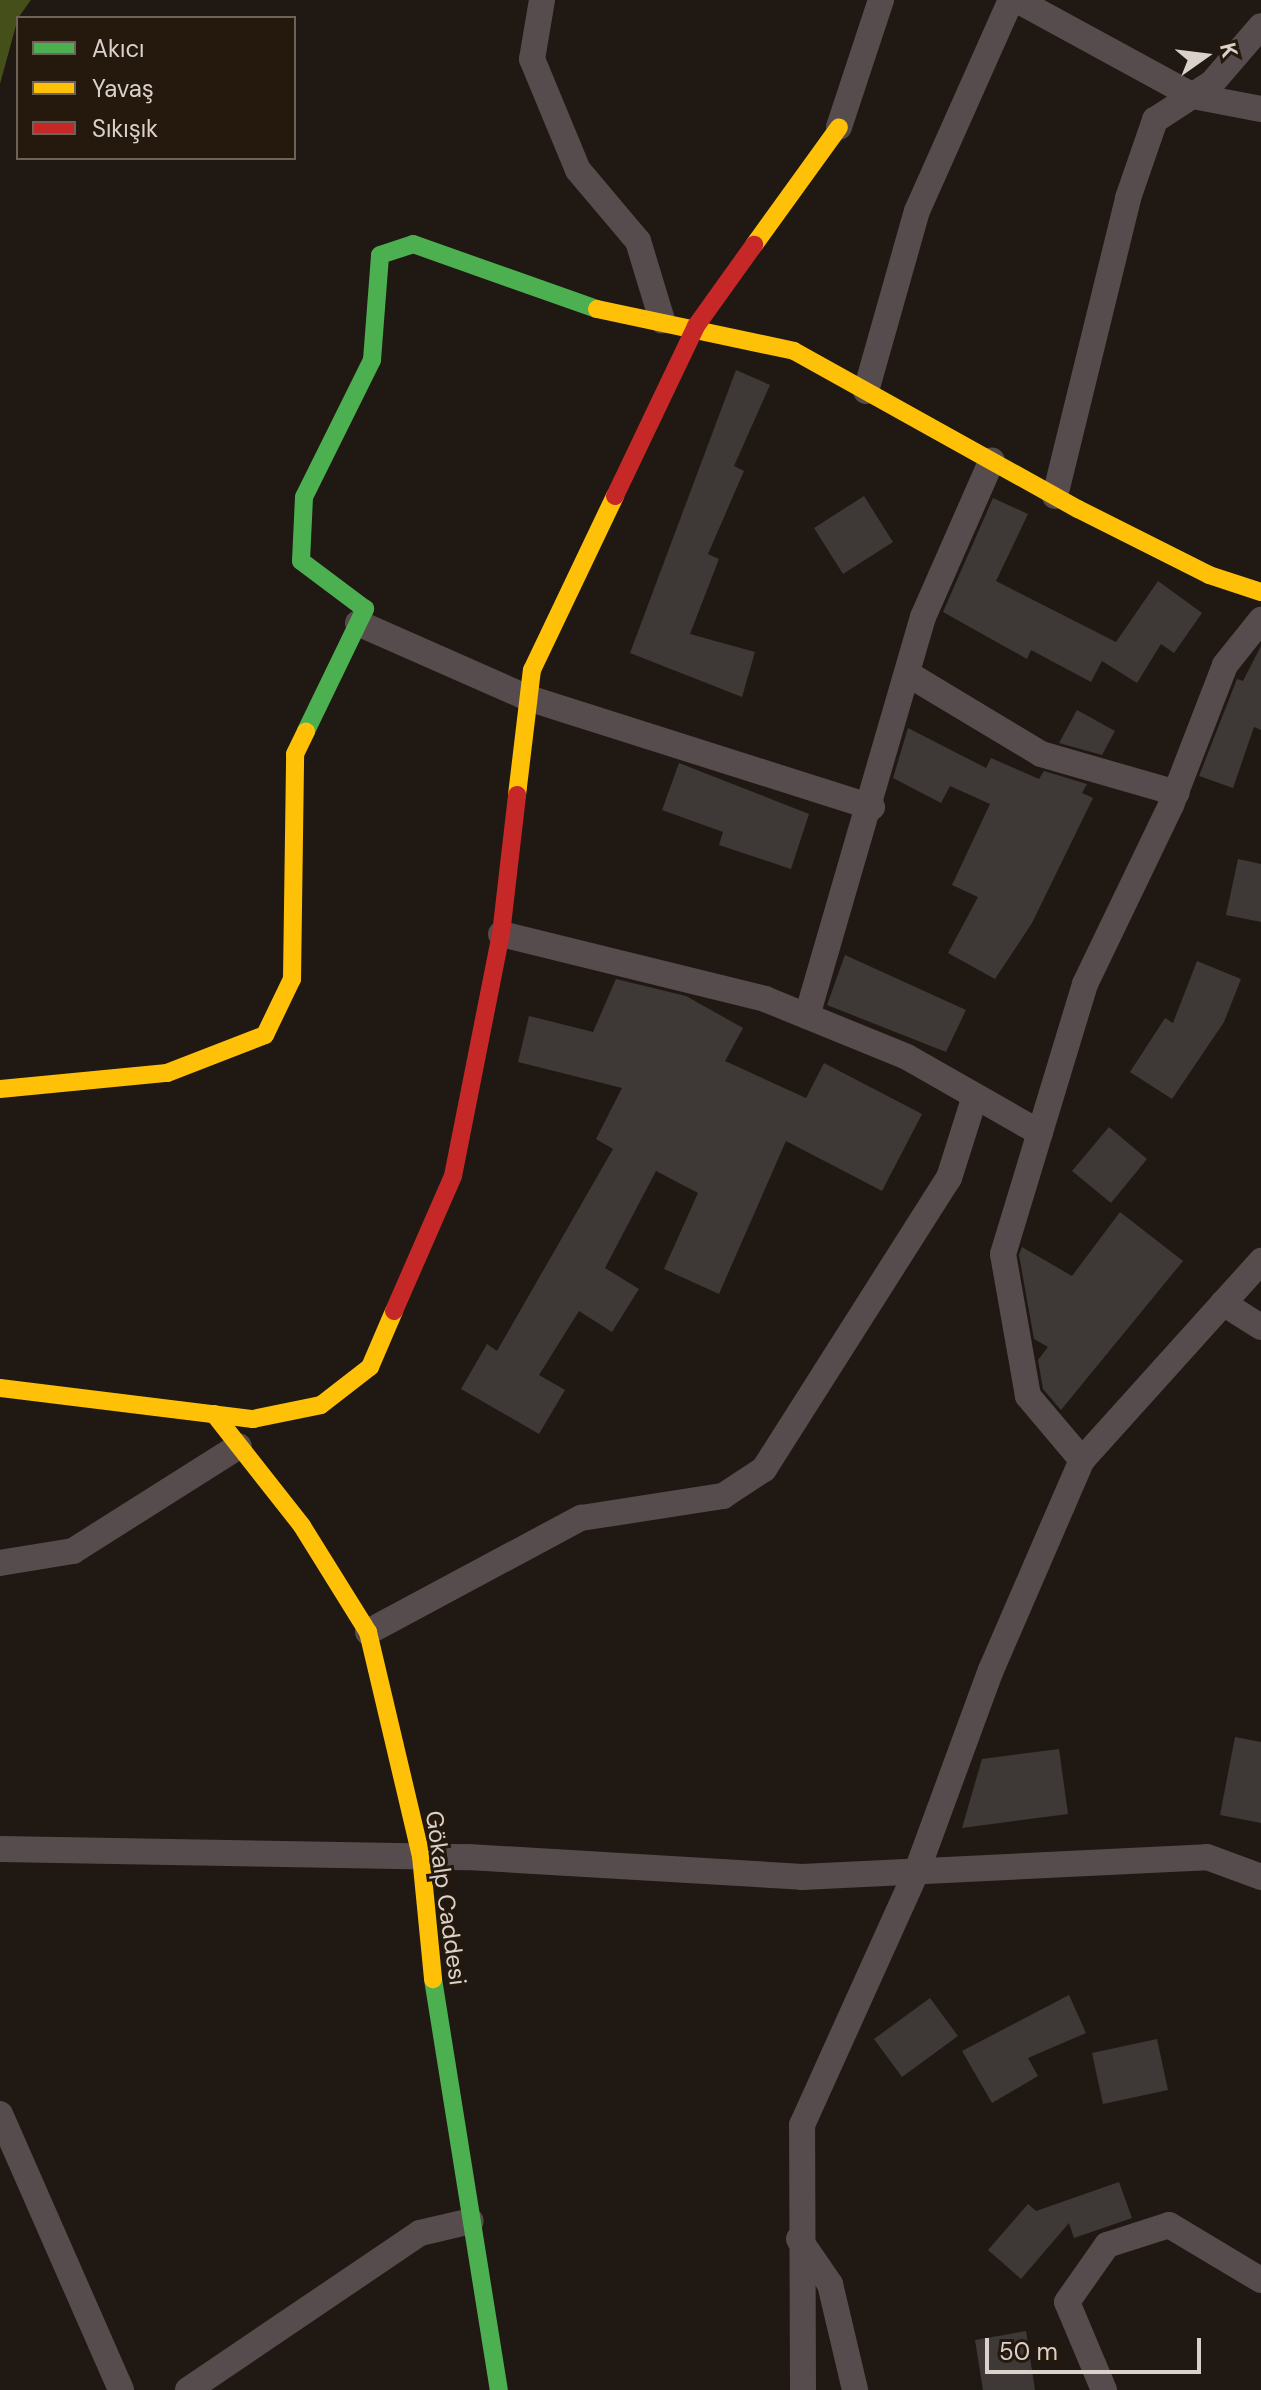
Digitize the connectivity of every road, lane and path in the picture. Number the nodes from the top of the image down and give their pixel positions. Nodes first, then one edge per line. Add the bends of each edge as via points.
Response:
1 (542, 0) edge
2 (881, 0) edge
3 (1014, 0) edge
4 (1261, 26) edge
5 (1193, 96) junction
6 (1261, 109) edge
7 (839, 127) joint
8 (662, 320) junction
9 (696, 326) junction
10 (866, 391) junction
11 (992, 460) junction
12 (1055, 496) junction
13 (1261, 592) edge
14 (1261, 620) edge
15 (358, 623) junction
16 (908, 674) junction
17 (528, 698) junction
18 (1176, 793) junction
19 (872, 807) junction
20 (501, 934) junction
21 (807, 1016) junction
22 (0, 1089) edge
23 (975, 1096) junction
24 (1040, 1133) junction
25 (1261, 1261) edge
26 (1223, 1303) junction
27 (1261, 1327) edge
28 (0, 1388) edge
29 (214, 1414) junction
30 (239, 1446) junction
31 (1082, 1460) junction
32 (0, 1563) edge
33 (368, 1632) junction
34 (0, 1849) edge
35 (421, 1856) junction
36 (918, 1868) junction
37 (1261, 1877) edge
38 (0, 2114) edge
39 (471, 2221) junction
40 (799, 2239) junction
41 (1261, 2280) edge
42 (121, 2390) edge
43 (188, 2390) edge
44 (499, 2390) edge
45 (803, 2390) edge
46 (855, 2390) edge
47 (1104, 2390) edge

1 - 8 street via 532,59 578,170 638,241
2 - 7 street
3 - 5 street
3 - 10 street via 917,211
4 - 5 street
5 - 6 street
5 - 12 street via 1155,120 1150,133
7 - 9 street
8 - 9 street
8 - 15 street via 602,311 413,244 380,255 372,360 303,510 301,561 365,609
9 - 10 street via 794,351
9 - 17 street via 532,670
10 - 11 street
11 - 12 street
11 - 16 street via 923,617
12 - 13 street via 1209,575
14 - 18 street via 1225,665
15 - 17 street
15 - 22 street via 295,754 292,979 265,1035 167,1073
16 - 18 street via 1041,754
16 - 19 street
17 - 19 street
17 - 20 street
18 - 24 street via 1085,984
19 - 21 street
20 - 21 street
20 - 29 street via 453,1176 370,1367 321,1405 253,1419
21 - 23 street via 907,1057
23 - 24 street
23 - 33 street via 949,1178 764,1469 723,1496 581,1518
24 - 31 street via 1003,1254 1028,1396
25 - 26 street
26 - 27 street
26 - 31 street
28 - 29 street
29 - 30 street, Gökalp Caddesi
30 - 32 street via 73,1551
30 - 33 street, Gökalp Caddesi via 302,1526
31 - 36 street via 991,1670
33 - 35 street, Gökalp Caddesi
34 - 35 street
35 - 36 street via 802,1877
35 - 39 street, Gökalp Caddesi via 439,2042
36 - 37 street via 1207,1857
36 - 40 street via 802,2125
38 - 42 street
39 - 43 street via 420,2233
39 - 44 street, Gökalp Caddesi
40 - 45 street
40 - 46 street via 830,2284
41 - 47 street via 1169,2225 1107,2245 1067,2302

